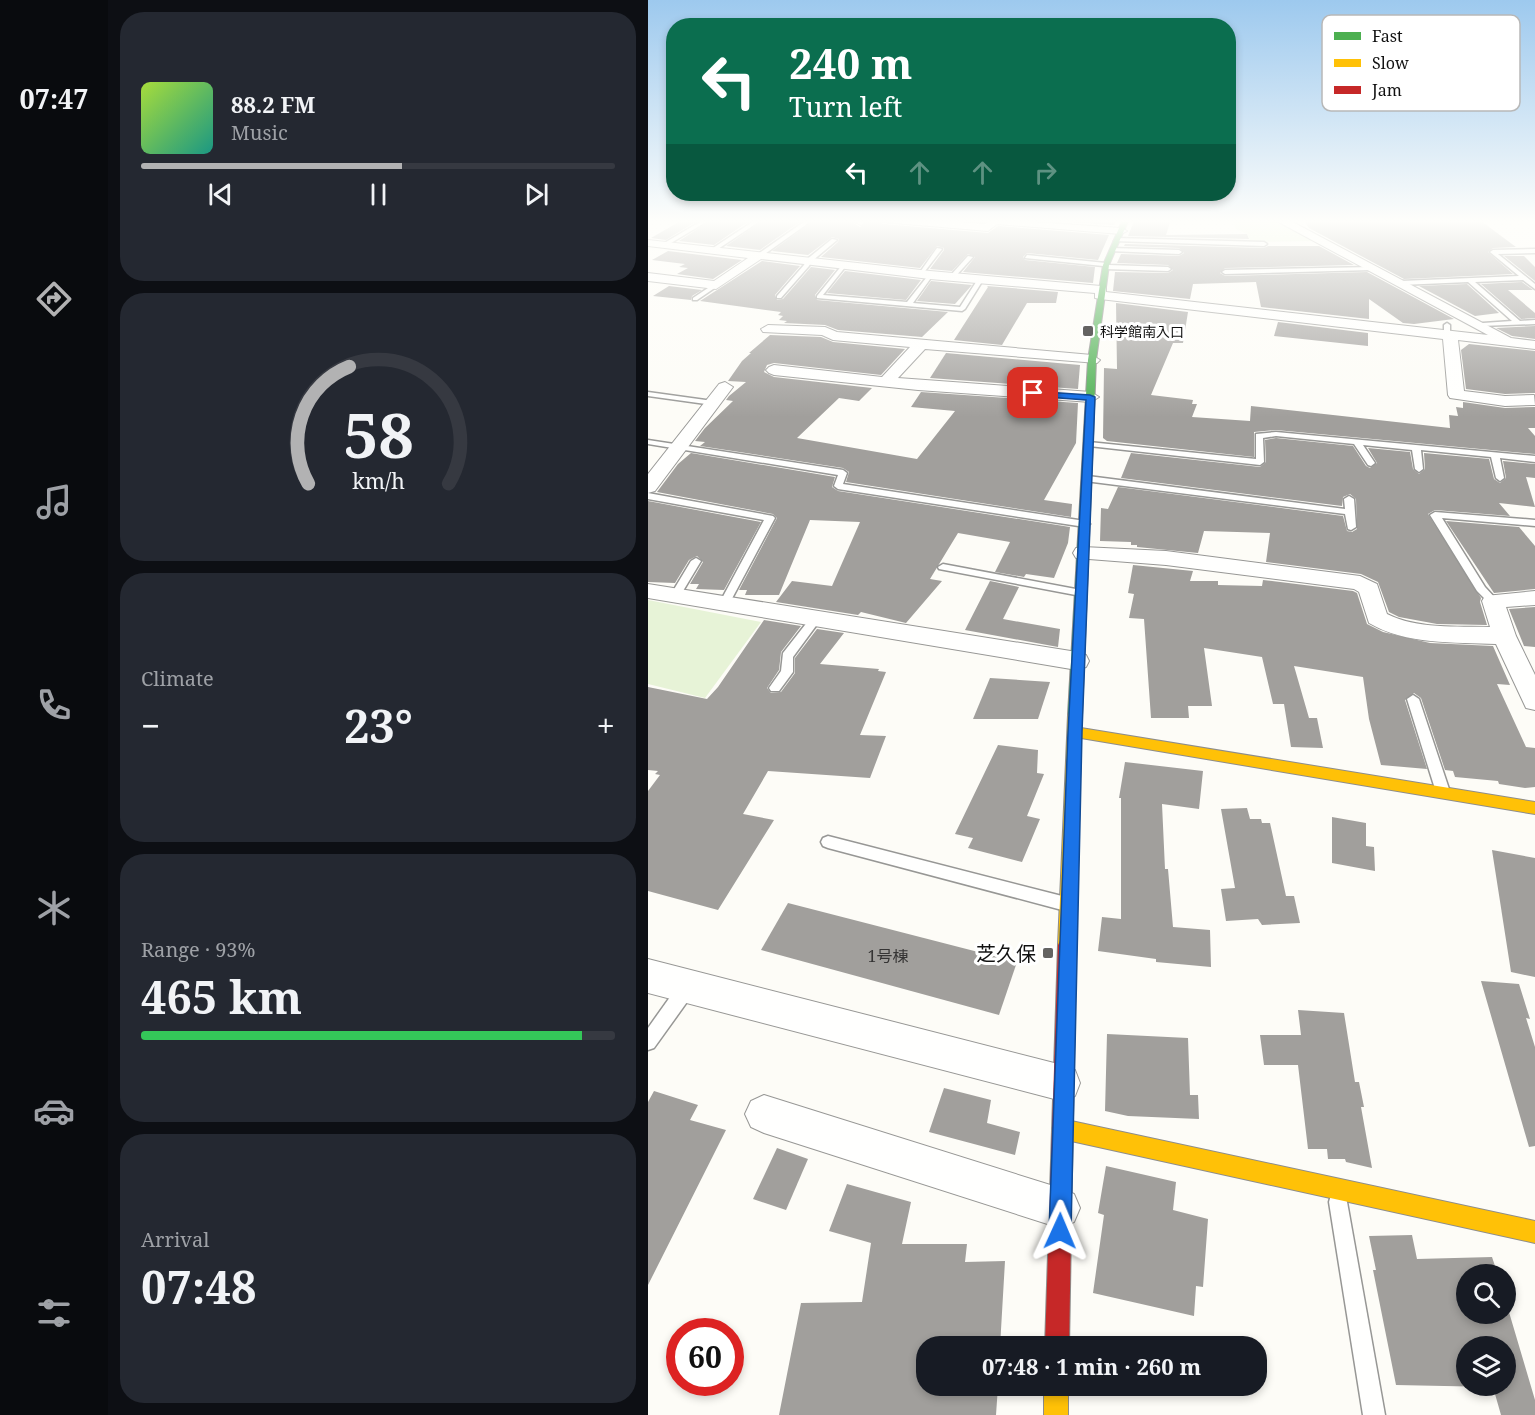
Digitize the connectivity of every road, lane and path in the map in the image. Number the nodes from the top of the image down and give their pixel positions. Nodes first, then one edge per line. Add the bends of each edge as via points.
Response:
1 (716, 285) edge
2 (790, 285) edge
3 (828, 285) edge
4 (919, 285) edge
5 (977, 285) edge
6 (1030, 285) edge
7 (1101, 285) edge
8 (1405, 285) edge
9 (1475, 285) edge
10 (773, 288) dead end
11 (788, 288) junction
12 (1100, 292) junction
13 (779, 297) dead end
14 (695, 299) dead end
15 (908, 305) junction
16 (1535, 322) edge
17 (1518, 323) junction
18 (1483, 325) junction
19 (768, 329) dead end
20 (1448, 332) junction
21 (1508, 342) junction
22 (922, 343) junction
23 (1535, 345) edge
24 (1092, 360) junction
25 (774, 370) dead end
26 (886, 382) junction
27 (726, 387) dead end
28 (648, 394) edge
29 (1090, 397) junction
30 (1531, 397) edge
31 (713, 403) junction
32 (648, 442) edge
33 (1357, 442) junction
34 (1089, 444) junction
35 (679, 447) junction
36 (1416, 447) junction
37 (1495, 455) junction
38 (1535, 459) edge
39 (1371, 463) dead end
40 (1419, 469) dead end
41 (1500, 478) dead end
42 (1088, 479) junction
43 (648, 487) edge
44 (648, 496) edge
45 (1349, 499) dead end
46 (1350, 512) junction
47 (1535, 523) edge
48 (1085, 524) junction
49 (1351, 527) dead end
50 (1083, 553) junction
51 (696, 561) dead end
52 (943, 567) dead end
53 (648, 591) edge
54 (1081, 593) junction
55 (675, 596) junction
56 (1535, 598) edge
57 (1493, 601) junction
58 (724, 604) junction
59 (816, 619) junction
60 (1504, 636) junction
61 (1077, 661) junction
62 (775, 688) dead end
63 (1413, 699) dead end
64 (1535, 701) edge
65 (1075, 732) junction
66 (1444, 793) junction
67 (1535, 808) edge
68 (828, 842) dead end
69 (1069, 905) junction
70 (648, 976) edge
71 (689, 986) junction
72 (648, 1042) edge
73 (1062, 1083) junction
74 (764, 1114) dead end
75 (1062, 1129) junction
76 (1335, 1188) junction
77 (1060, 1208) junction
78 (1531, 1231) edge
79 (1535, 1254) edge
80 (1057, 1336) edge
81 (1056, 1396) edge
82 (1056, 1415) edge
83 (1374, 1415) edge

1 - 14 lane
2 - 11 lane
3 - 15 lane via 819,297
4 - 15 lane
5 - 15 lane via 962,309
6 - 12 street
7 - 12 main road
8 - 18 street
9 - 17 lane
10 - 11 lane
11 - 13 lane
12 - 20 street
12 - 24 main road
16 - 17 lane
17 - 18 lane
18 - 21 street
19 - 22 street
20 - 21 street
20 - 30 street via 1456,395 1505,401
21 - 23 street
22 - 24 street
22 - 26 street
24 - 29 main road
25 - 26 street
26 - 29 street
27 - 31 street
28 - 31 lane
29 - 34 main road
31 - 35 street
32 - 35 lane
33 - 34 lane via 1276,434 1259,436 1260,462
33 - 36 lane
33 - 39 lane
34 - 42 main road
35 - 43 street
35 - 48 lane via 843,473 838,486
36 - 37 lane
36 - 40 lane
37 - 38 lane
37 - 41 lane
42 - 46 lane
42 - 48 main road
44 - 58 lane via 770,518
45 - 46 lane
46 - 49 lane
47 - 57 lane via 1435,515 1481,589
48 - 50 main road
50 - 54 main road
50 - 60 street via 1166,558 1360,583 1370,590 1377,618 1395,628
51 - 55 lane
52 - 54 lane
53 - 55 street
54 - 61 main road
55 - 58 street
56 - 57 street
57 - 60 street
58 - 59 street
59 - 61 street
59 - 62 lane via 787,656 787,672
60 - 64 street
61 - 65 main road
63 - 66 lane
65 - 66 main road
65 - 69 main road
66 - 67 main road
68 - 69 lane
69 - 73 main road
70 - 71 street
71 - 72 lane
71 - 73 street
73 - 75 main road
74 - 77 street
75 - 76 main road
75 - 77 main road
76 - 78 main road
76 - 83 lane
77 - 80 main road
78 - 79 lane
81 - 82 main road

